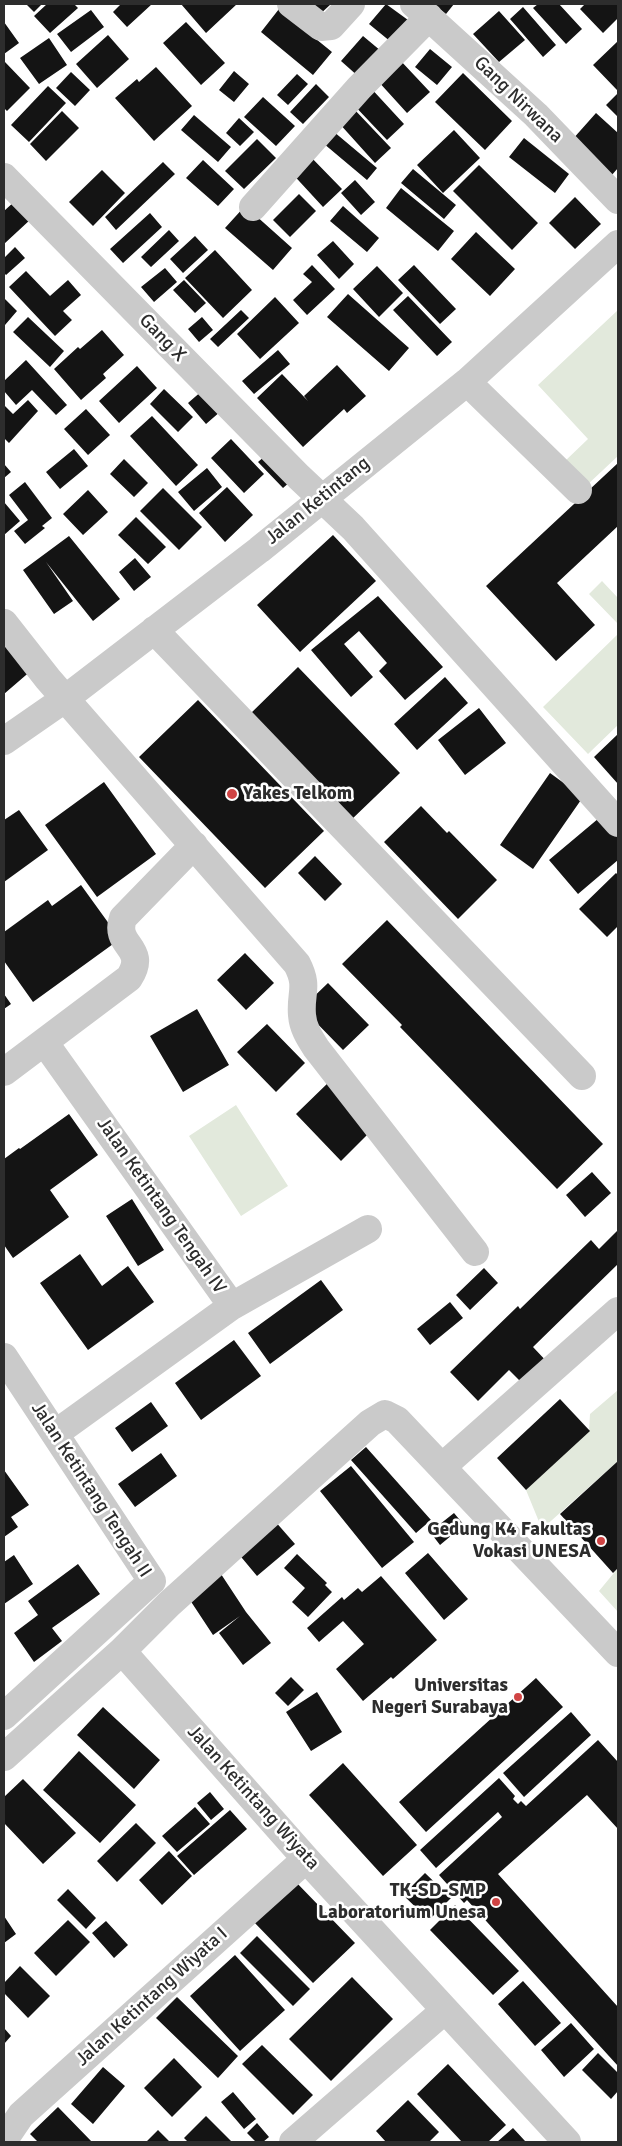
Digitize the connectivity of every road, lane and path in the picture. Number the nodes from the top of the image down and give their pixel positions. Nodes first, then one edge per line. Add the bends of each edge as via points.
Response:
1 (291, 4) edge
2 (351, 4) edge
3 (422, 10) edge
4 (4, 177) edge
5 (618, 200) edge
6 (253, 207) dead end
7 (618, 244) edge
8 (467, 382) junction
9 (578, 490) dead end
10 (321, 499) junction
11 (4, 622) edge
12 (154, 630) junction
13 (66, 698) junction
14 (4, 741) edge
15 (618, 823) edge
16 (194, 845) junction
17 (45, 1043) junction
18 (4, 1072) edge
19 (582, 1076) dead end
20 (368, 1229) dead end
21 (475, 1252) dead end
22 (232, 1306) junction
23 (618, 1311) edge
24 (4, 1357) edge
25 (56, 1433) junction
26 (442, 1467) junction
27 (122, 1650) junction
28 (618, 1653) edge
29 (4, 1716) edge
30 (4, 1757) edge
31 (306, 1859) junction
32 (445, 2010) junction
33 (4, 2140) edge
34 (293, 2142) edge
35 (567, 2142) edge

1 - 2 street via 321,27 331,26
3 - 5 street, Gang Nirwana via 536,115
3 - 6 street
4 - 10 street, Gang X
7 - 8 street, Jalan Ketintang
8 - 9 street
8 - 10 street, Jalan Ketintang
10 - 12 street, Jalan Ketintang
10 - 15 street, Gang X via 353,528
11 - 13 street
12 - 13 street, Jalan Ketintang
12 - 19 street
13 - 14 street, Jalan Ketintang
13 - 16 street
16 - 17 street via 123,918 122,936 136,957 136,968 129,978
16 - 21 street via 297,964 303,976 301,1014 305,1031
17 - 18 street
17 - 22 street, Jalan Ketintang Tengah IV
20 - 22 street
22 - 25 street, Jalan Ketintang Tengah IV
23 - 26 street
24 - 25 street, Jalan Ketintang Tengah II
25 - 29 street, Jalan Ketintang Tengah II via 152,1581
26 - 27 street via 397,1420 385,1414 370,1423
26 - 28 street
27 - 30 street
27 - 31 street, Jalan Ketintang Wiyata
31 - 32 street, Jalan Ketintang Wiyata
31 - 33 street, Jalan Ketintang Wiyata I via 21,2115
32 - 34 street
32 - 35 street, Jalan Ketintang Wiyata

